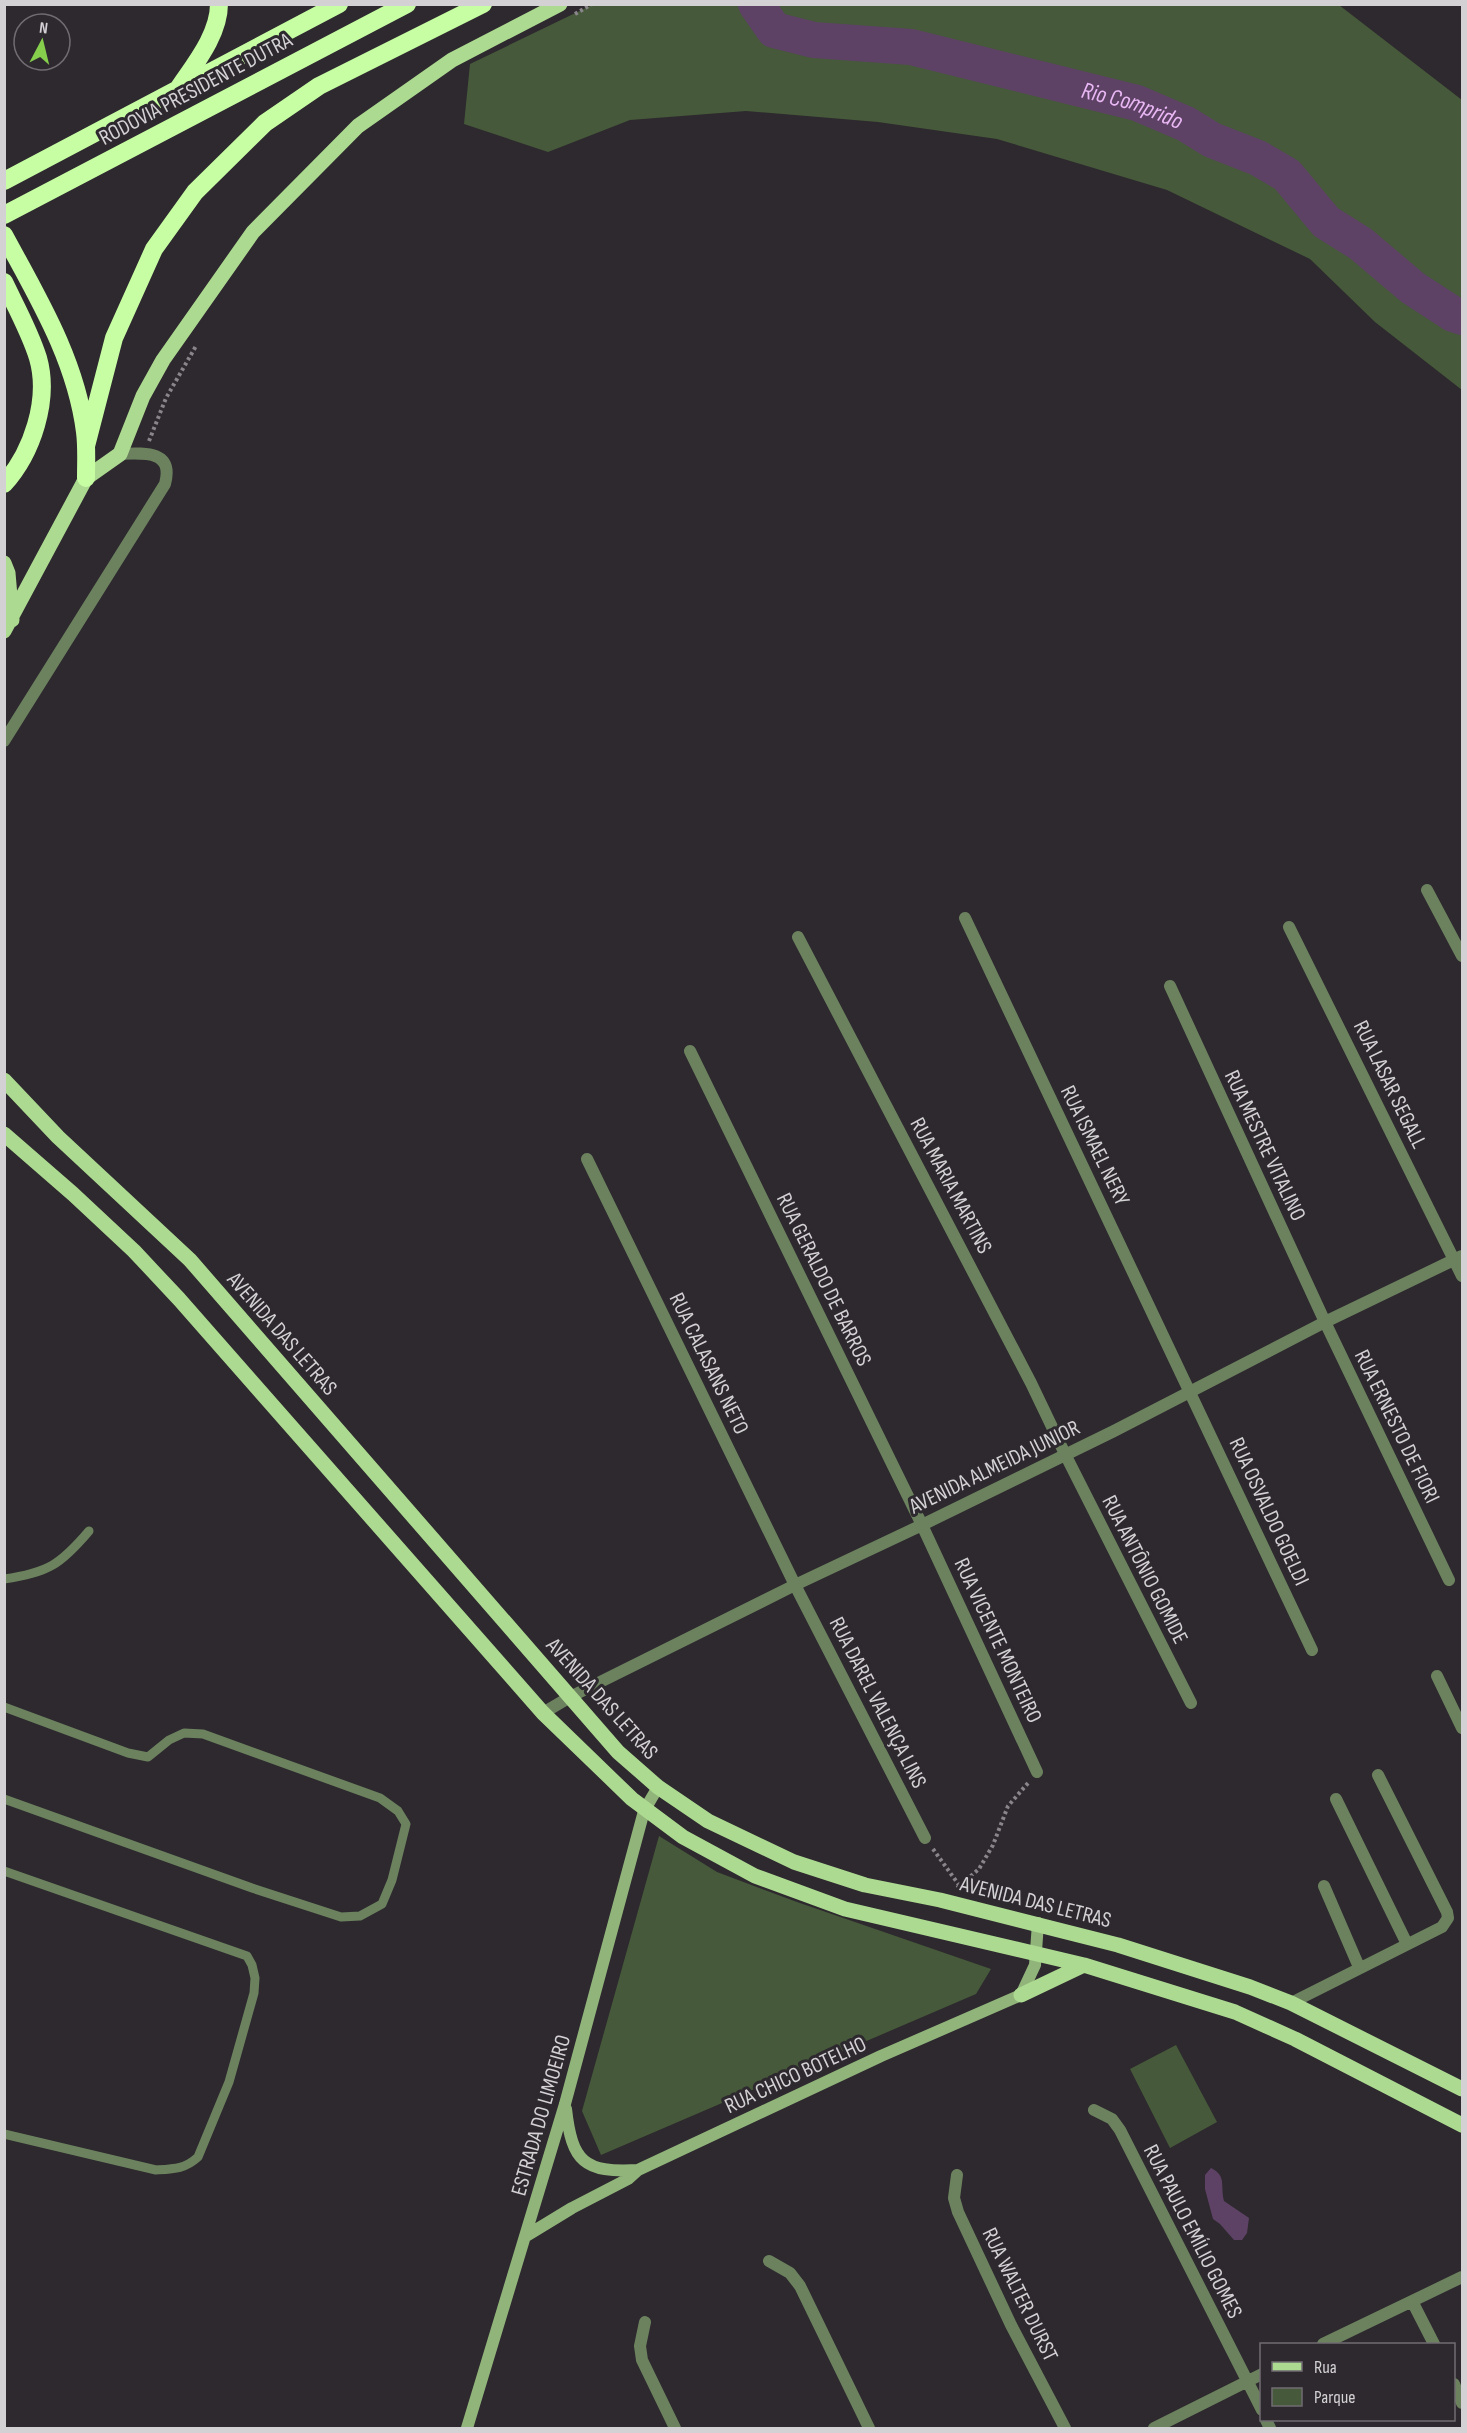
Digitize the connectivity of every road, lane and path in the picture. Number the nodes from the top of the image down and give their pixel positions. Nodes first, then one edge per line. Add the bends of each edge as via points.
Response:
1 (219, 4) edge
2 (339, 4) edge
3 (407, 4) edge
4 (483, 4) edge
5 (560, 4) edge
6 (592, 4) edge
7 (573, 15) dead end
8 (177, 91) junction
9 (6, 180) edge
10 (4, 215) edge
11 (4, 235) edge
12 (4, 282) edge
13 (201, 338) dead end
14 (86, 446) junction
15 (144, 453) junction
16 (120, 454) junction
17 (86, 478) junction
18 (4, 484) edge
19 (4, 563) edge
20 (8, 626) edge
21 (4, 741) edge
22 (1427, 890) dead end
23 (965, 918) dead end
24 (1289, 927) dead end
25 (798, 937) dead end
26 (1462, 956) edge
27 (1170, 986) dead end
28 (690, 1051) dead end
29 (4, 1080) edge
30 (4, 1134) edge
31 (587, 1159) dead end
32 (1459, 1258) edge
33 (1462, 1276) edge
34 (1325, 1322) junction
35 (1190, 1390) junction
36 (1065, 1454) junction
37 (922, 1525) junction
38 (89, 1531) dead end
39 (4, 1578) edge
40 (1449, 1580) dead end
41 (795, 1585) junction
42 (1312, 1650) dead end
43 (1437, 1676) dead end
44 (570, 1697) junction
45 (1191, 1703) dead end
46 (4, 1707) edge
47 (543, 1713) junction
48 (1462, 1728) edge
49 (1037, 1772) joint
50 (1378, 1775) dead end
51 (658, 1787) junction
52 (4, 1799) edge
53 (1336, 1799) dead end
54 (645, 1810) junction
55 (925, 1838) joint
56 (4, 1871) edge
57 (959, 1885) junction
58 (1324, 1886) dead end
59 (940, 1900) junction
60 (1038, 1923) junction
61 (1407, 1944) junction
62 (1036, 1954) junction
63 (1084, 1965) junction
64 (1359, 1967) junction
65 (1021, 1995) junction
66 (1291, 2003) junction
67 (1462, 2089) edge
68 (565, 2104) junction
69 (1094, 2110) dead end
70 (1462, 2126) edge
71 (4, 2134) edge
72 (638, 2170) junction
73 (957, 2175) dead end
74 (526, 2236) junction
75 (769, 2261) dead end
76 (1462, 2277) edge
77 (1412, 2301) junction
78 (645, 2322) dead end
79 (1325, 2343) edge
80 (1433, 2343) edge
81 (1260, 2375) edge
82 (1248, 2381) junction
83 (1455, 2386) edge
84 (1462, 2403) edge
85 (1260, 2406) edge
86 (467, 2428) edge
87 (675, 2428) edge
88 (868, 2428) edge
89 (1065, 2428) edge
90 (1154, 2428) edge

1 - 8 highway via 202,53
2 - 8 highway, RODOVIA PRESIDENTE DUTRA
3 - 10 highway, RODOVIA PRESIDENTE DUTRA
4 - 14 highway via 319,86 265,123 195,192 154,249 114,338
5 - 16 main road via 452,60 358,126 253,232 163,360 142,396
6 - 7 path
8 - 9 highway, RODOVIA PRESIDENTE DUTRA
11 - 14 highway via 63,350 78,392
12 - 18 highway via 35,352 41,387 33,434
13 - 15 path via 166,398
14 - 17 highway
15 - 16 street
15 - 21 street via 163,460 168,474 165,484
16 - 17 main road
17 - 20 main road
19 - 20 main road via 8,573
22 - 26 street
23 - 35 street, RUA ISMAEL NERY
24 - 32 street, RUA LASAR SEGALL
25 - 36 street, RUA MARIA MARTINS
27 - 34 street, RUA MESTRE VITALINO
28 - 37 street, RUA GERALDO DE BARROS
29 - 44 main road, AVENIDA DAS LETRAS via 58,1137 190,1260
30 - 47 main road via 116,1235 179,1299
31 - 41 street, RUA CALASANS NETO
32 - 33 street, RUA LASAR SEGALL
32 - 34 street, AVENIDA ALMEIDA JUNIOR
34 - 35 street, AVENIDA ALMEIDA JUNIOR
34 - 40 street, RUA ERNESTO DE FIORI
35 - 36 street, AVENIDA ALMEIDA JUNIOR
35 - 42 street, RUA OSVALDO GOELDI
36 - 37 street, AVENIDA ALMEIDA JUNIOR
36 - 45 street, RUA ANTÔNIO GOMIDE
37 - 41 street, AVENIDA ALMEIDA JUNIOR
37 - 49 street, RUA VICENTE MONTEIRO
38 - 39 lane via 52,1567
41 - 44 street, AVENIDA ALMEIDA JUNIOR
41 - 55 street, RUA DAREL VALENÇA LINS
43 - 48 street
44 - 47 street, AVENIDA ALMEIDA JUNIOR
44 - 51 main road, AVENIDA DAS LETRAS via 618,1752
46 - 52 lane via 148,1757 184,1733 203,1734 380,1798 398,1811 406,1824 382,1904 360,1916 341,1917
47 - 54 main road
49 - 57 path via 1008,1806 979,1869
50 - 61 street via 1447,1912 1442,1927
51 - 54 main road, ESTRADA DO LIMOEIRO
51 - 59 main road, AVENIDA DAS LETRAS via 731,1834 794,1862 866,1885
53 - 61 street
54 - 62 main road via 736,1867 816,1900
54 - 68 main road, ESTRADA DO LIMOEIRO
55 - 57 path
56 - 71 lane via 247,1956 255,1978 229,2082 198,2157 190,2165 156,2170
57 - 59 path
58 - 64 street
59 - 60 main road, AVENIDA DAS LETRAS
60 - 62 main road
60 - 66 main road, AVENIDA DAS LETRAS via 1129,1948
61 - 64 street
62 - 63 main road
62 - 65 main road
63 - 65 main road
63 - 70 main road via 1235,2012
64 - 66 street
65 - 72 main road, RUA CHICO BOTELHO
66 - 67 main road, AVENIDA DAS LETRAS
68 - 72 main road via 572,2146 581,2158 602,2170
68 - 74 main road, ESTRADA DO LIMOEIRO
69 - 82 street, RUA PAULO EMÍLIO GOMES via 1112,2119 1120,2130
72 - 74 main road, RUA CHICO BOTELHO
73 - 89 street, RUA WALTER DURST via 954,2198 958,2212
74 - 86 main road, ESTRADA DO LIMOEIRO
75 - 88 street via 790,2272 800,2286
76 - 77 street
77 - 79 street
77 - 80 street
78 - 87 street via 640,2346 642,2360
81 - 82 street
82 - 85 street, RUA PAULO EMÍLIO GOMES
82 - 90 street
83 - 84 street

